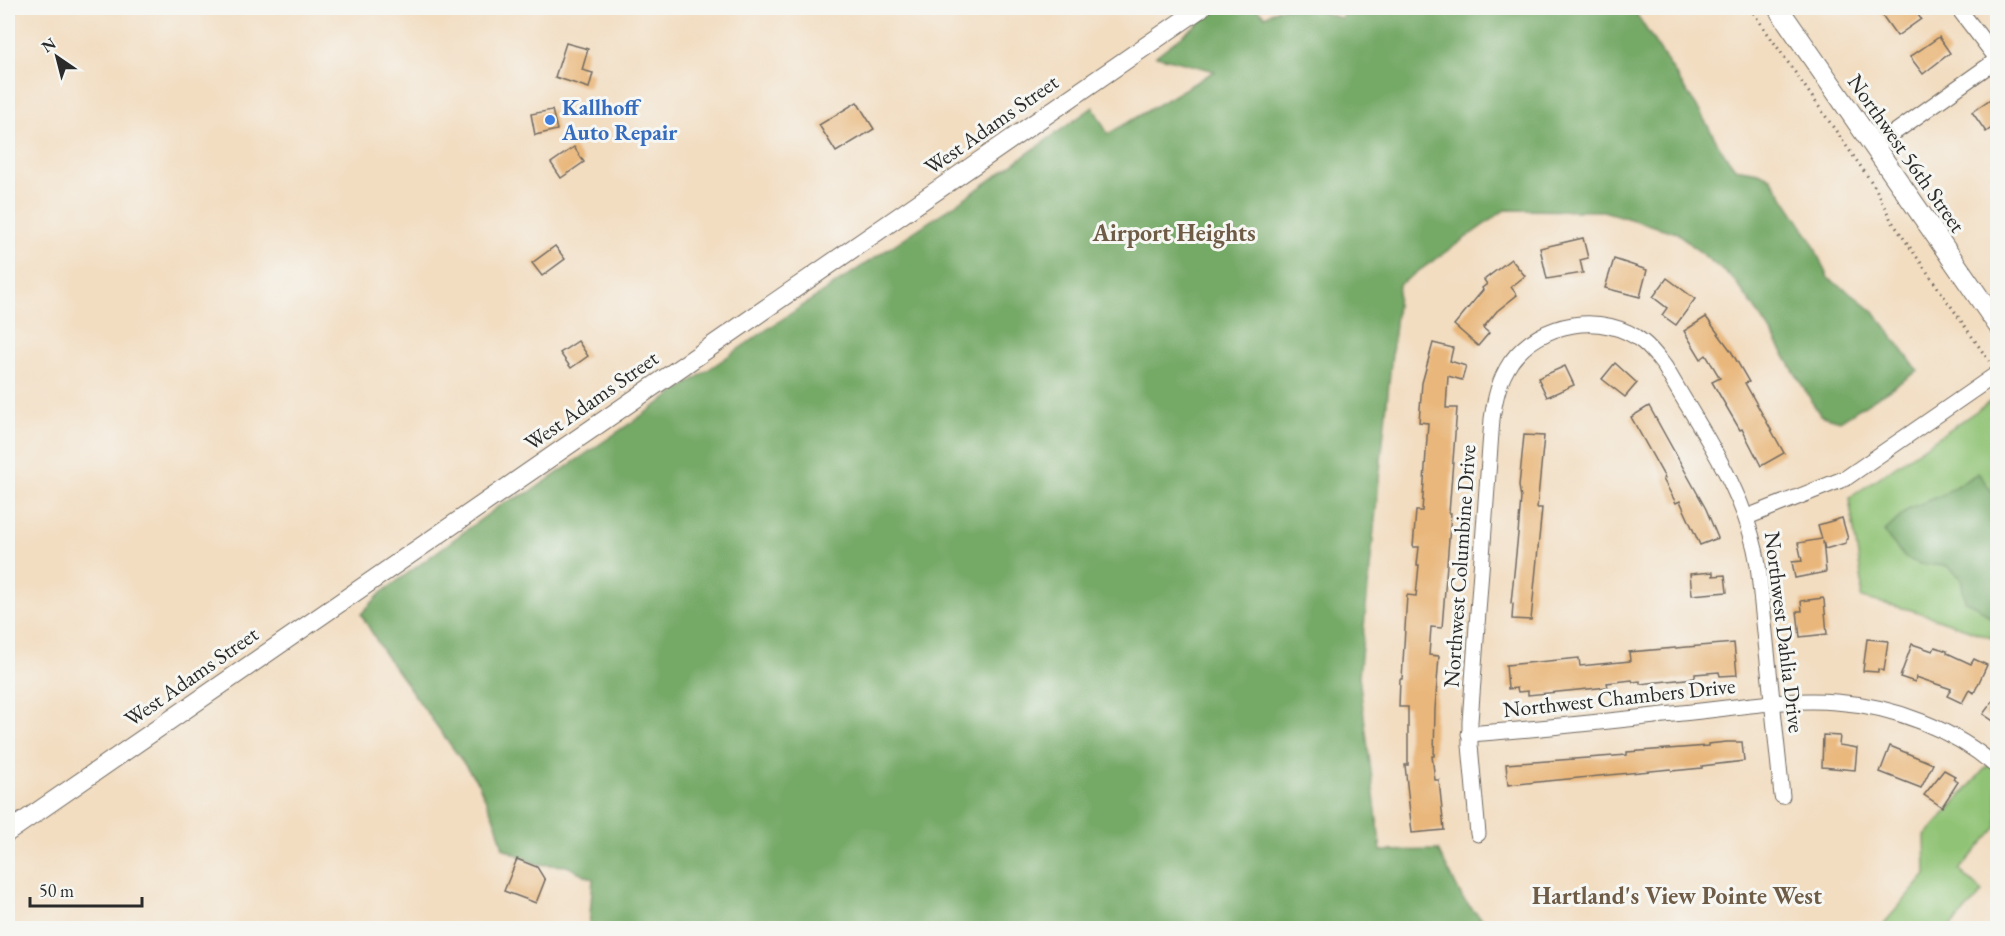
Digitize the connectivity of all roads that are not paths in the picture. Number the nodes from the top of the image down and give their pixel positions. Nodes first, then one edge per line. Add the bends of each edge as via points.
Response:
1 (1201, 8) edge
2 (1778, 8) edge
3 (1958, 8) edge
4 (1997, 60) edge
5 (1874, 147) junction
6 (1998, 325) edge
7 (1556, 329) joint
8 (1995, 369) edge
9 (1747, 517) junction
10 (1773, 704) junction
11 (1469, 734) junction
12 (1998, 768) edge
13 (1782, 796) dead end
14 (8, 832) edge
15 (1478, 834) dead end

1 - 14 street, West Adams Street
2 - 5 main road, Northwest 56th Street
3 - 4 street
4 - 5 street
5 - 6 main road, Northwest 56th Street
7 - 9 street, Northwest Dahlia Drive via 1583,324 1617,329 1642,341 1654,352
7 - 11 street, Northwest Columbine Drive via 1519,354 1497,392
8 - 9 street via 1846,478
9 - 10 street, Northwest Dahlia Drive via 1758,566
10 - 11 street, Northwest Chambers Drive
10 - 12 street, Northwest Chambers Drive via 1835,702 1882,709 1927,723
10 - 13 street, Northwest Dahlia Drive
11 - 15 street, Northwest Columbine Drive

